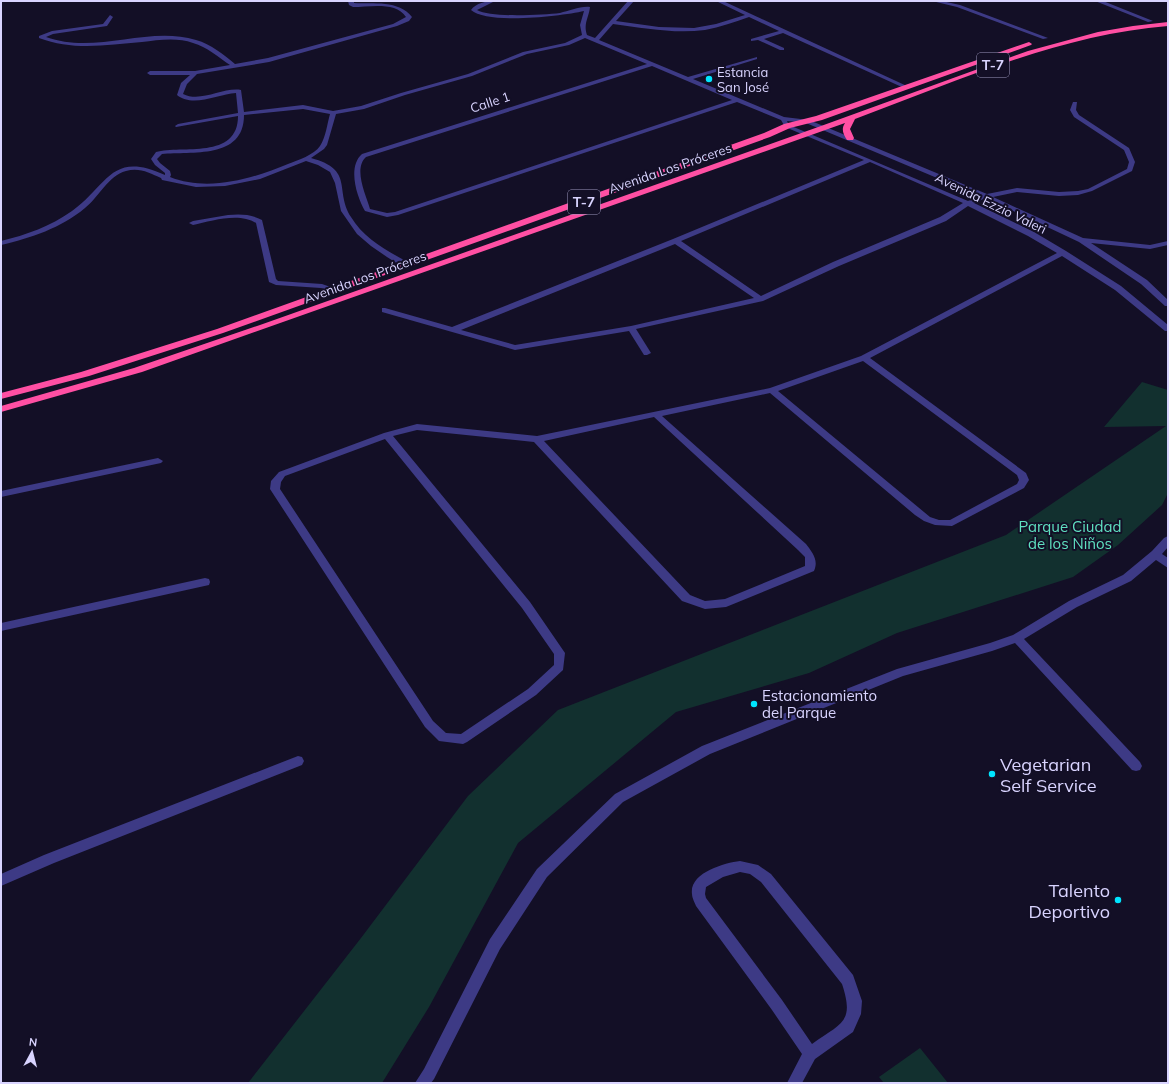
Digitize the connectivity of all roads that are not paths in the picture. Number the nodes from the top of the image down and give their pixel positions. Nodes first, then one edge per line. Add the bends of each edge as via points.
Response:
1 (352, 1) edge
2 (492, 1) edge
3 (631, 1) edge
4 (719, 1) edge
5 (935, 1) edge
6 (953, 1) edge
7 (1098, 1) edge
8 (594, 4) dead end
9 (958, 6) junction
10 (588, 8) junction
11 (750, 16) junction
12 (110, 17) dead end
13 (1168, 20) edge
14 (1150, 21) junction
15 (612, 22) junction
16 (1168, 24) edge
17 (783, 31) junction
18 (585, 36) junction
19 (1045, 38) junction
20 (596, 40) junction
21 (782, 49) dead end
22 (755, 58) dead end
23 (652, 64) junction
24 (233, 65) junction
25 (150, 73) dead end
26 (195, 73) junction
27 (688, 80) junction
28 (906, 86) junction
29 (738, 100) junction
30 (1075, 103) dead end
31 (333, 113) junction
32 (240, 114) junction
33 (854, 116) junction
34 (807, 121) junction
35 (785, 122) junction
36 (178, 126) dead end
37 (824, 128) junction
38 (804, 133) junction
39 (850, 138) junction
40 (306, 159) junction
41 (870, 160) junction
42 (164, 179) junction
43 (986, 196) junction
44 (968, 203) junction
45 (193, 223) dead end
46 (1082, 240) junction
47 (676, 241) junction
48 (1, 243) edge
49 (1168, 243) edge
50 (1063, 253) junction
51 (406, 265) junction
52 (335, 290) junction
53 (760, 299) junction
54 (1168, 304) edge
55 (385, 310) dead end
56 (631, 328) junction
57 (454, 329) junction
58 (1168, 329) edge
59 (647, 353) dead end
60 (864, 358) junction
61 (772, 390) junction
62 (1, 396) edge
63 (1, 409) edge
64 (655, 414) junction
65 (387, 435) junction
66 (537, 439) junction
67 (158, 461) dead end
68 (1, 494) edge
69 (1168, 540) edge
70 (1156, 554) junction
71 (1168, 564) edge
72 (205, 582) dead end
73 (1, 627) edge
74 (1017, 638) junction
75 (298, 761) dead end
76 (1136, 766) dead end
77 (1, 880) edge
78 (810, 1054) junction
79 (422, 1083) edge
80 (794, 1083) edge

1 - 24 street via 353,5 403,8 409,17 395,25 269,60
2 - 10 street via 474,10 479,13 530,17 555,16
3 - 15 street
4 - 11 street
5 - 9 street
6 - 9 street
7 - 14 street
8 - 10 street
9 - 19 street
10 - 18 street via 582,25
11 - 15 street via 694,29
11 - 17 street
12 - 24 street via 105,25 41,37 61,44 83,45 164,38 182,39 194,41
13 - 14 highway, Avenida Los Próceres / T-7
14 - 19 highway, Avenida Los Próceres / T-7
15 - 20 street
16 - 33 highway, Avenida Los Próceres / T-7 via 1114,31 1056,43
17 - 21 street via 755,39
17 - 28 street
18 - 20 street, Avenida Ezzio Valeri
18 - 31 street via 567,44 525,53 470,75 362,108
19 - 28 highway, Avenida Los Próceres / T-7
20 - 23 street, Avenida Ezzio Valeri
22 - 27 street
23 - 27 street, Avenida Ezzio Valeri
23 - 29 street, Calle 1 via 362,157 358,164 359,184 367,210 386,215 396,214
24 - 26 street
25 - 26 street
26 - 32 street via 184,83 180,95 193,99 239,91
27 - 29 street, Avenida Ezzio Valeri
28 - 34 highway, Avenida Los Próceres / T-7
29 - 35 street, Avenida Ezzio Valeri
30 - 43 street via 1072,110 1076,116 1127,149 1132,162 1130,170 1090,190 1078,193 1017,190
31 - 32 street via 303,108
31 - 40 street via 322,148
32 - 36 street
32 - 42 street via 240,128 232,139 220,147 191,152 158,153 154,159 168,172
33 - 37 highway, Avenida Los Próceres / T-7
33 - 39 highway via 845,126
34 - 35 highway, Avenida Los Próceres / T-7
34 - 37 street, Avenida Ezzio Valeri
35 - 38 street, Avenida Ezzio Valeri
35 - 51 highway, Avenida Los Próceres / T-7 via 760,138
37 - 38 highway, Avenida Los Próceres / T-7
37 - 39 street, Avenida Ezzio Valeri
38 - 41 street, Avenida Ezzio Valeri
38 - 63 highway, Avenida Los Próceres / T-7 via 138,370
39 - 43 street, Avenida Ezzio Valeri
40 - 42 street via 240,182 198,185
40 - 51 street via 330,168 335,173 346,216 367,241
41 - 44 street, Avenida Ezzio Valeri
41 - 47 street
42 - 48 street via 147,168 135,167 115,172 82,207 57,225 22,239
43 - 44 street
43 - 46 street, Avenida Ezzio Valeri
44 - 50 street, Avenida Ezzio Valeri
44 - 53 street via 943,219
45 - 52 street via 245,216 256,218 272,280 276,283 322,286
46 - 49 street via 1150,247
46 - 54 street, Avenida Ezzio Valeri via 1144,282
47 - 53 street
47 - 57 street
50 - 58 street, Avenida Ezzio Valeri via 1118,288
50 - 60 street
51 - 52 highway, Avenida Los Próceres / T-7
52 - 62 highway, Avenida Los Próceres / T-7 via 220,331 100,369
53 - 56 street
55 - 57 street
56 - 57 street via 515,348
56 - 59 street
60 - 61 street
60 - 61 street via 1021,473 1024,480 1021,486 952,523 938,523 927,519
61 - 64 street
64 - 66 street
64 - 66 street via 802,547 810,556 810,568 726,603 705,605 686,598
65 - 65 street via 282,474 276,481 275,489 429,724 443,738 464,739 532,692 559,667 560,653 526,605
65 - 66 street via 417,427
67 - 68 street
69 - 70 street
70 - 71 street
70 - 74 street via 1127,578 1073,604
72 - 73 street
74 - 76 street
74 - 79 street via 901,672 706,750 619,798 542,873 495,944 429,1074
75 - 77 street
78 - 78 street via 701,902 698,894 700,884 711,876 732,867 752,868 766,878 848,980 855,1001 854,1014 848,1027
78 - 80 street

